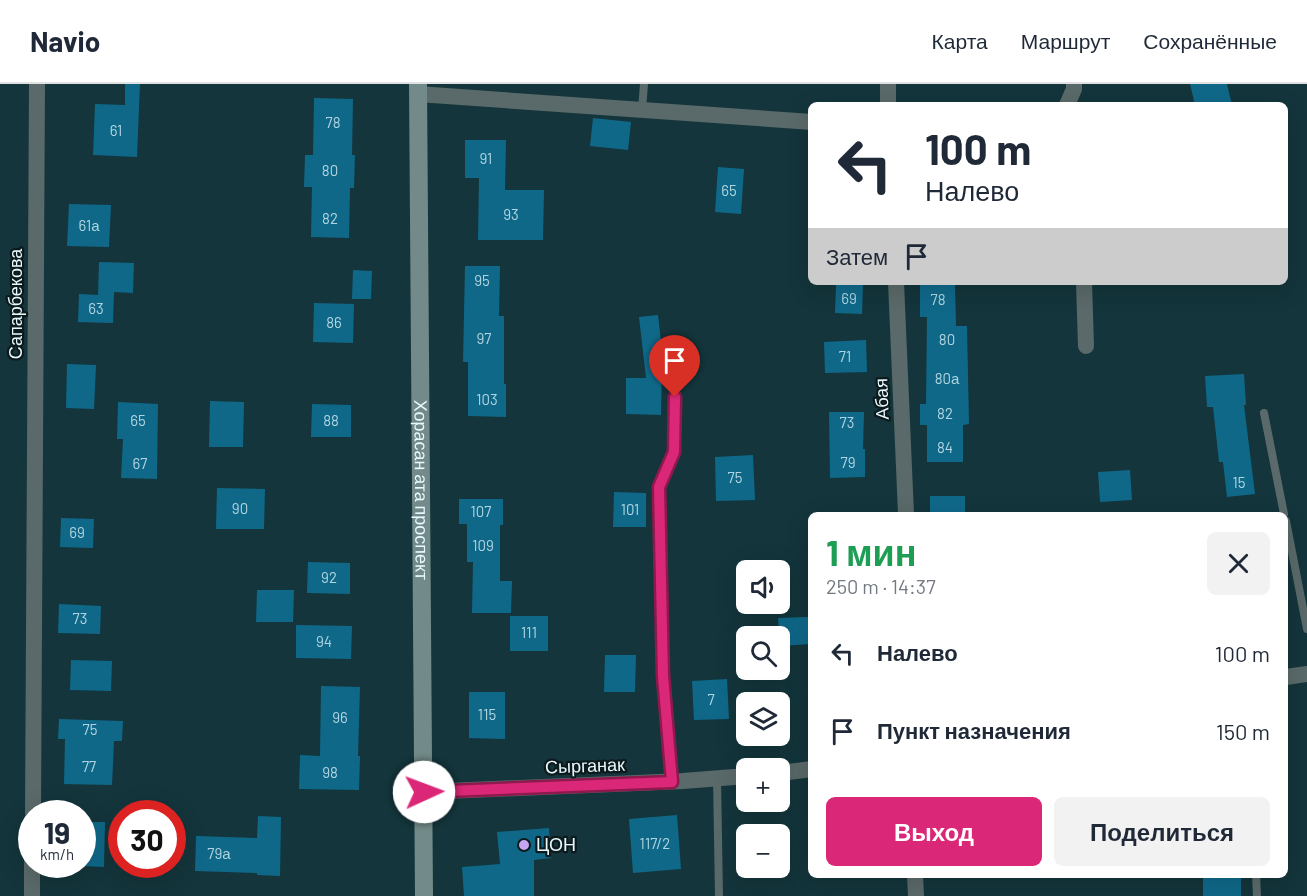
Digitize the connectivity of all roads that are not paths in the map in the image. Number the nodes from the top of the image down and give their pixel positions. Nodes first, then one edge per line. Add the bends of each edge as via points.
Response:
1 (37, 84) edge
2 (644, 84) edge
3 (888, 84) edge
4 (418, 89) edge
5 (888, 102) edge
6 (642, 110) junction
7 (808, 122) edge
8 (896, 285) edge
9 (1084, 285) edge
10 (1086, 346) dead end
11 (675, 397) dead end
12 (1264, 413) dead end
13 (906, 512) edge
14 (1284, 512) edge
15 (1288, 531) edge
16 (1307, 628) edge
17 (1307, 674) edge
18 (1288, 677) edge
19 (808, 769) edge
20 (790, 771) edge
21 (736, 777) edge
22 (717, 778) junction
23 (672, 782) junction
24 (424, 792) junction
25 (33, 800) edge
26 (32, 878) edge
27 (915, 878) edge
28 (1256, 878) edge
29 (32, 896) edge
30 (424, 896) edge
31 (719, 896) edge
32 (916, 896) edge
33 (1257, 896) edge

1 - 25 street, Сапарбекова
2 - 6 lane
3 - 5 street
4 - 6 street
4 - 24 main road, Хорасан ата проспект
6 - 7 street
8 - 13 street, Абая
9 - 10 street
11 - 23 lane via 674,452 659,487 663,676
12 - 14 lane
15 - 16 lane
17 - 18 street
19 - 20 street
21 - 22 street, Сырганак
22 - 23 street, Сырганак
22 - 31 lane
23 - 24 street, Сырганак
24 - 30 main road, Хорасан ата проспект
26 - 29 street
27 - 32 street
28 - 33 lane

